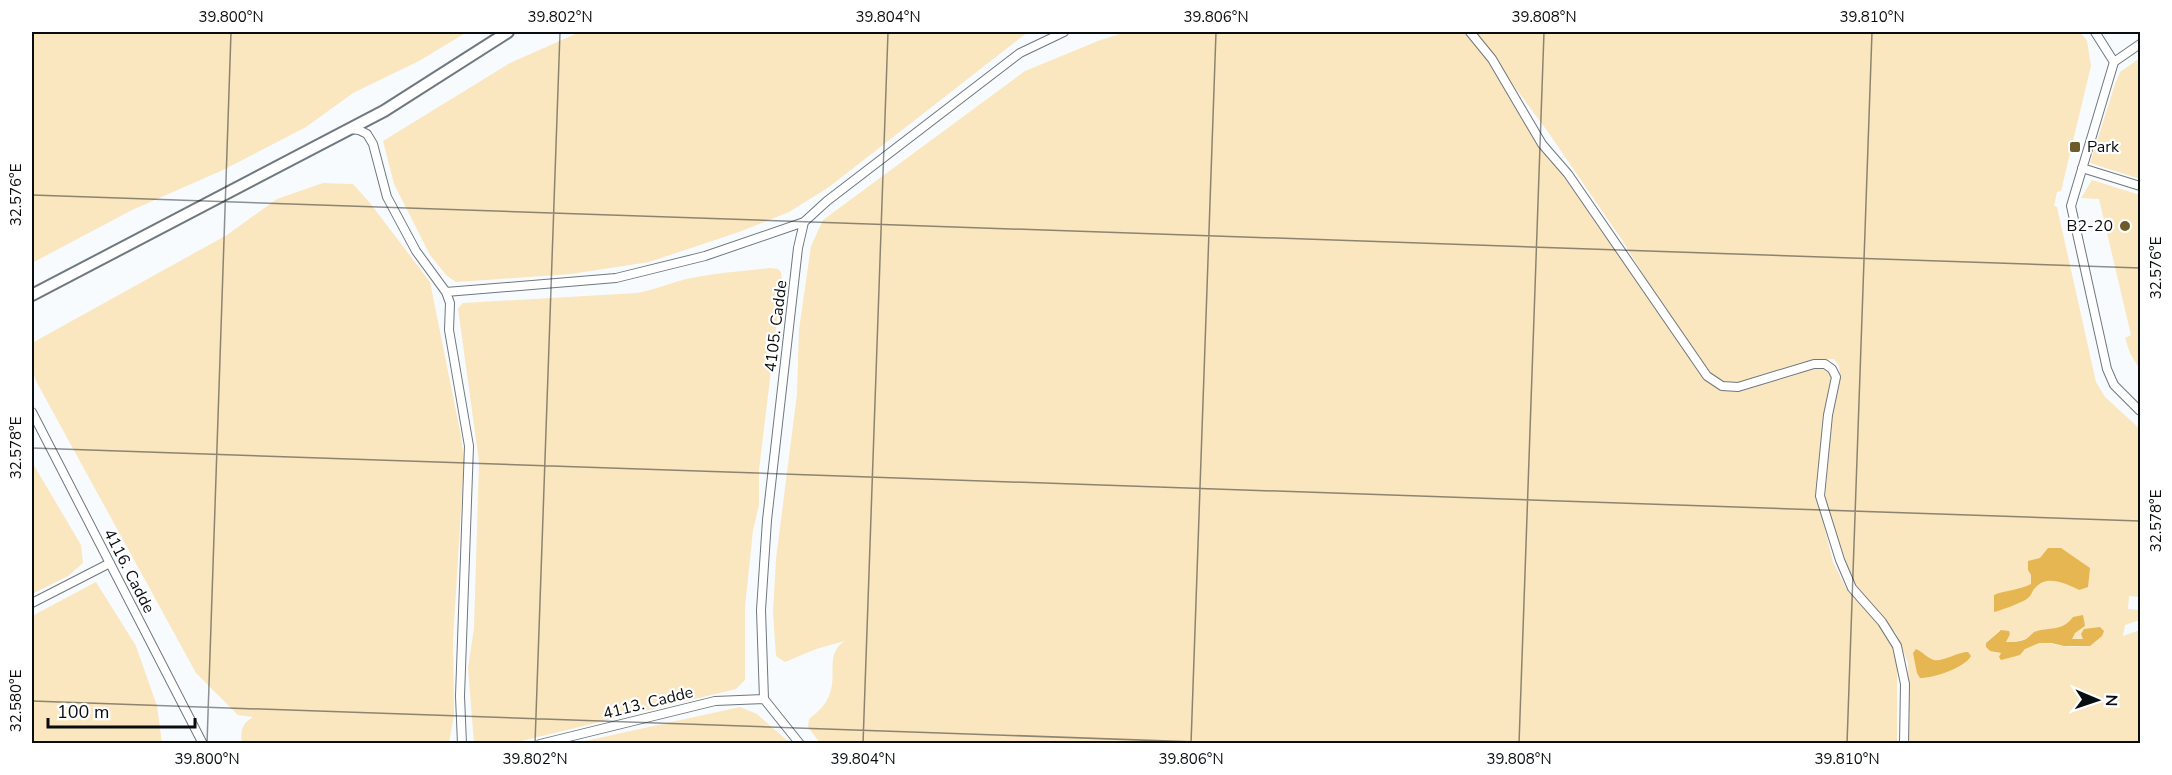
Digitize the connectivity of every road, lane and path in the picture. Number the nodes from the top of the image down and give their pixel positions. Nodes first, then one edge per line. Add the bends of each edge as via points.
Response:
1 (508, 32) edge
2 (1064, 32) edge
3 (1470, 32) edge
4 (2095, 32) edge
5 (2140, 44) edge
6 (2114, 62) junction
7 (348, 128) junction
8 (2082, 168) junction
9 (2140, 186) edge
10 (804, 222) junction
11 (446, 292) junction
12 (32, 295) edge
13 (2140, 411) edge
14 (32, 412) edge
15 (110, 563) junction
16 (32, 603) edge
17 (764, 699) junction
18 (203, 744) edge
19 (462, 744) edge
20 (540, 744) edge
21 (800, 744) edge
22 (1904, 744) edge

1 - 7 street via 384,111
2 - 10 street via 1020,53
3 - 22 street via 1501,74 1542,144 1568,174 1707,376 1722,386 1738,387 1814,364 1832,369 1836,377 1820,496 1852,588 1897,646 1905,684
4 - 6 street
5 - 6 street
6 - 8 street
7 - 11 street via 367,134 373,144 387,197 416,251
7 - 12 street
8 - 9 street
8 - 13 street via 2071,206 2107,369 2114,385
10 - 11 street via 705,256 616,278
10 - 17 street, 4105. Cadde via 767,520 761,610
11 - 19 street via 469,446 460,696
14 - 15 street, 4116. Cadde
15 - 16 street
15 - 18 street, 4116. Cadde
17 - 20 street, 4113. Cadde via 715,701
17 - 21 street

